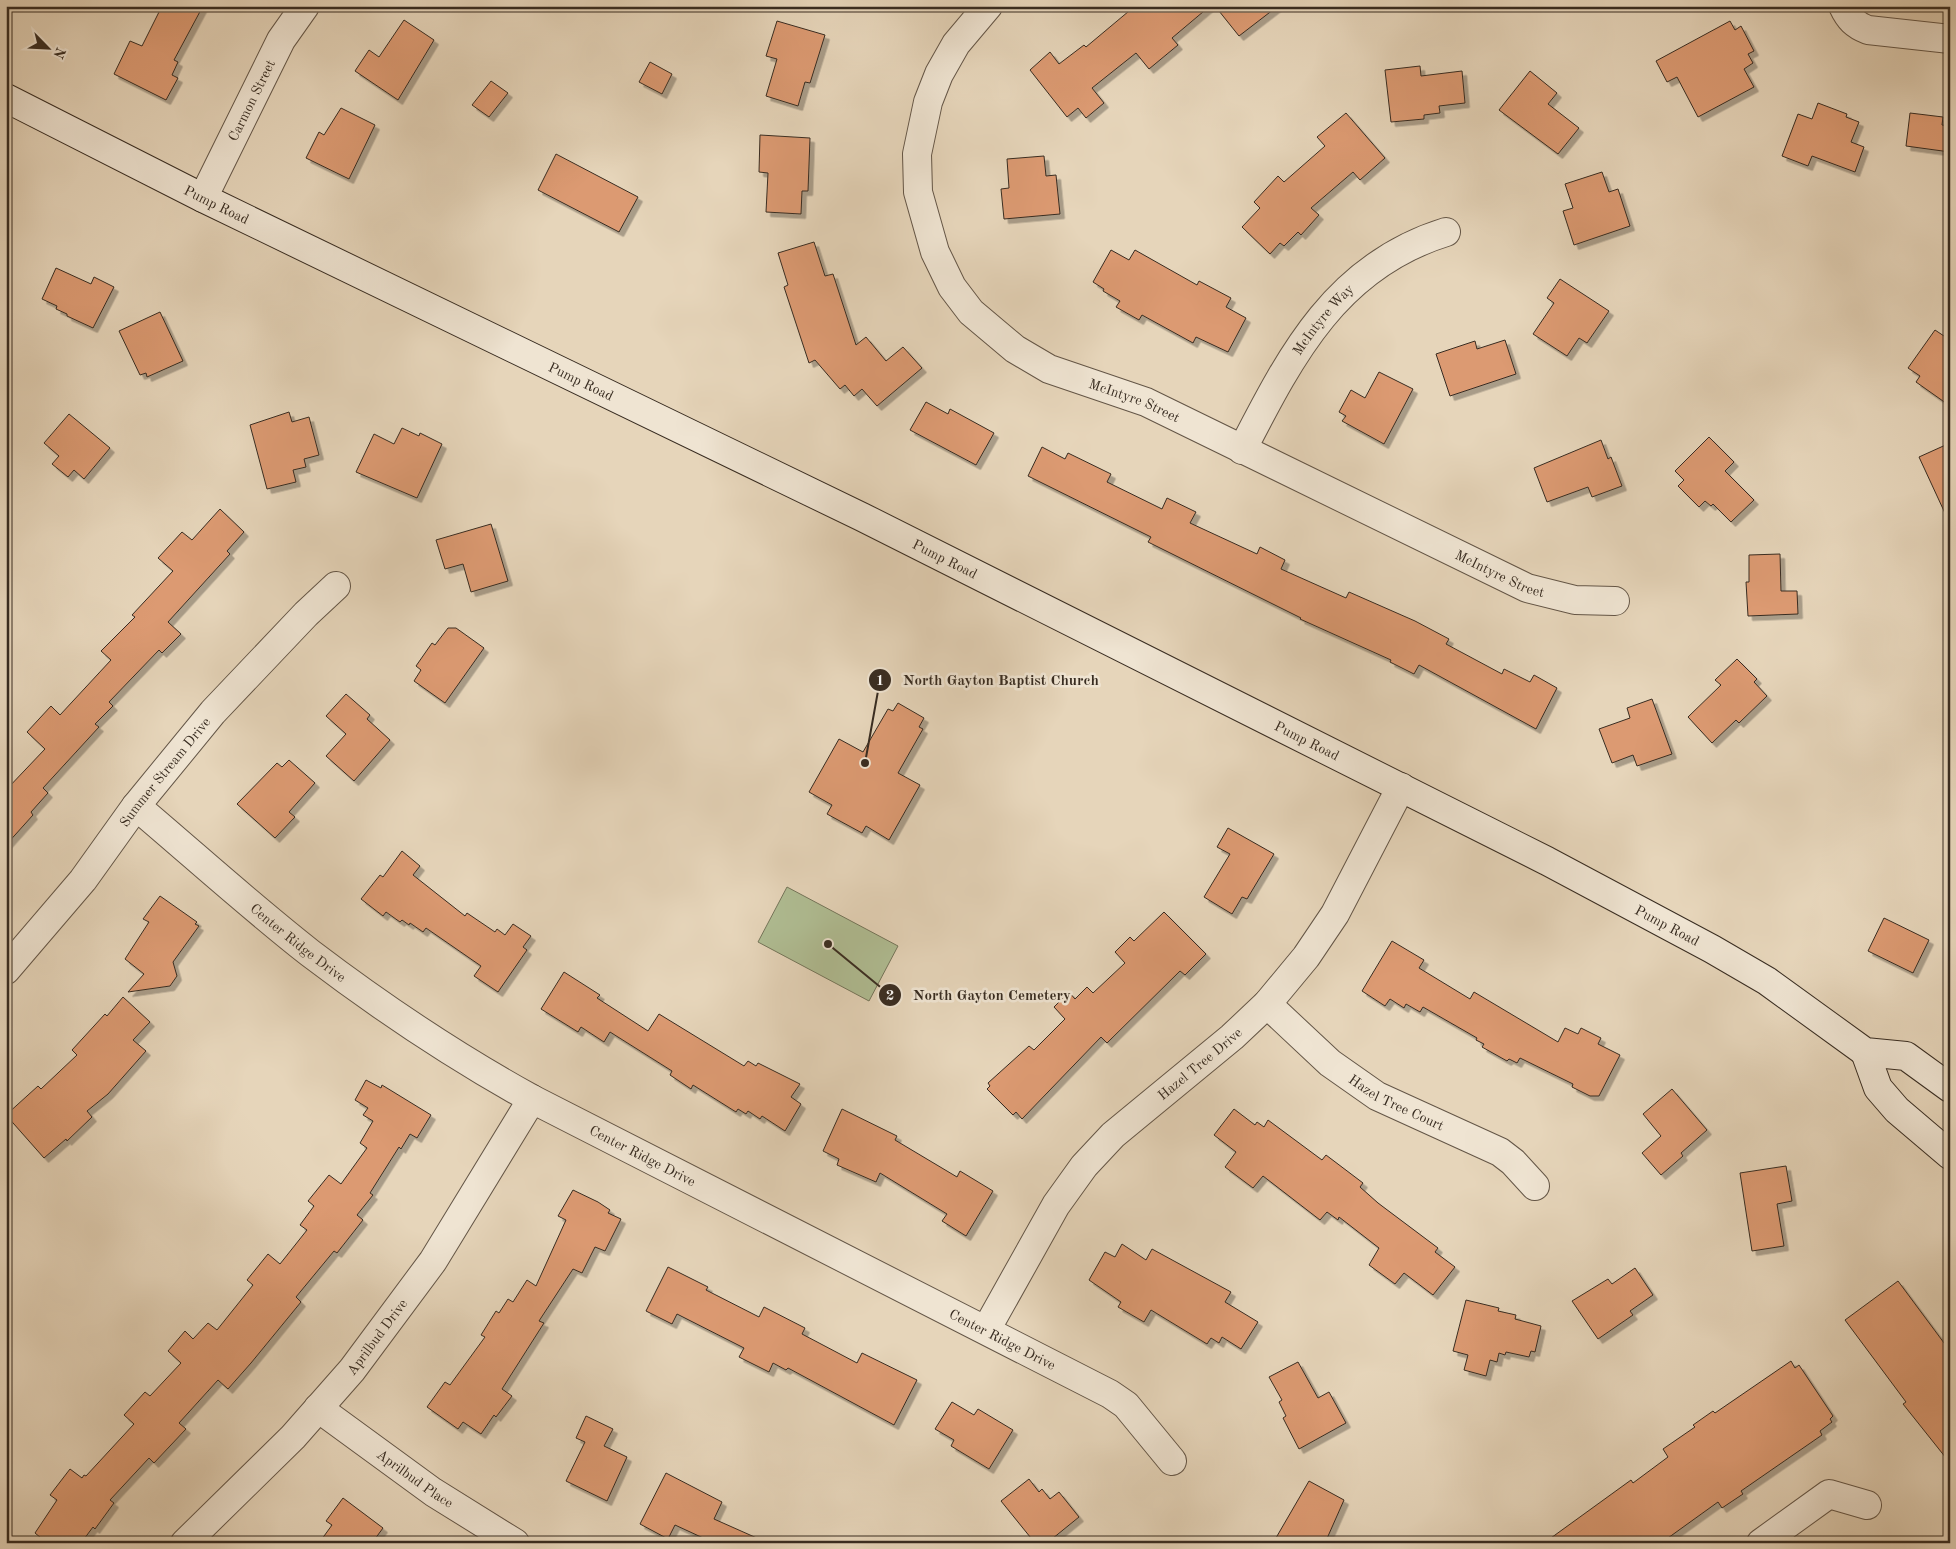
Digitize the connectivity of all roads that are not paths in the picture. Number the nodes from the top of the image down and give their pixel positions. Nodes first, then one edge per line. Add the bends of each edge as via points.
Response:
1 (305, 6) edge
2 (988, 6) edge
3 (1843, 6) edge
4 (1950, 39) edge
5 (6, 98) edge
6 (203, 198) junction
7 (1446, 232) dead end
8 (1242, 450) junction
9 (336, 586) dead end
10 (1615, 601) dead end
11 (1401, 787) junction
12 (136, 806) junction
13 (6, 970) edge
14 (1267, 1004) junction
15 (1865, 1052) junction
16 (1950, 1088) edge
17 (532, 1099) junction
18 (1950, 1155) edge
19 (1535, 1186) dead end
20 (986, 1330) junction
21 (318, 1408) junction
22 (1172, 1461) dead end
23 (1867, 1505) dead end
24 (184, 1543) edge
25 (515, 1543) edge
26 (1761, 1543) edge

1 - 6 street, Carmon Street via 281,40
2 - 8 street, McIntyre Street via 956,44 939,74 928,102 917,154 918,192 935,252 952,287 971,312 1015,349 1049,369 1146,402
3 - 4 street via 1857,26 1868,30
5 - 6 street, Pump Road
6 - 11 street, Pump Road via 862,517
7 - 8 street, McIntyre Way via 1420,240 1392,256 1328,307 1281,373
8 - 10 street, McIntyre Street via 1527,588 1575,600
9 - 12 street, Summer Stream Drive via 213,712
11 - 14 street, Hazel Tree Drive via 1335,914 1306,957
11 - 15 street, Pump Road via 1712,949 1767,981
12 - 13 street, Summer Stream Drive via 83,880
12 - 17 street, Center Ridge Drive via 308,951 364,993 466,1062
14 - 19 street, Hazel Tree Court via 1330,1063 1377,1096 1500,1152
14 - 20 street, Hazel Tree Drive via 1114,1135 1084,1166 1056,1205
15 - 16 street via 1906,1056
15 - 18 street via 1878,1088 1897,1110
17 - 20 street, Center Ridge Drive
17 - 21 street, Aprilbud Drive via 433,1261 352,1370
20 - 22 street, Center Ridge Drive via 1121,1401 1146,1426
21 - 24 street, Aprilbud Drive via 293,1437
21 - 25 street, Aprilbud Place via 433,1492
23 - 26 street via 1829,1494

